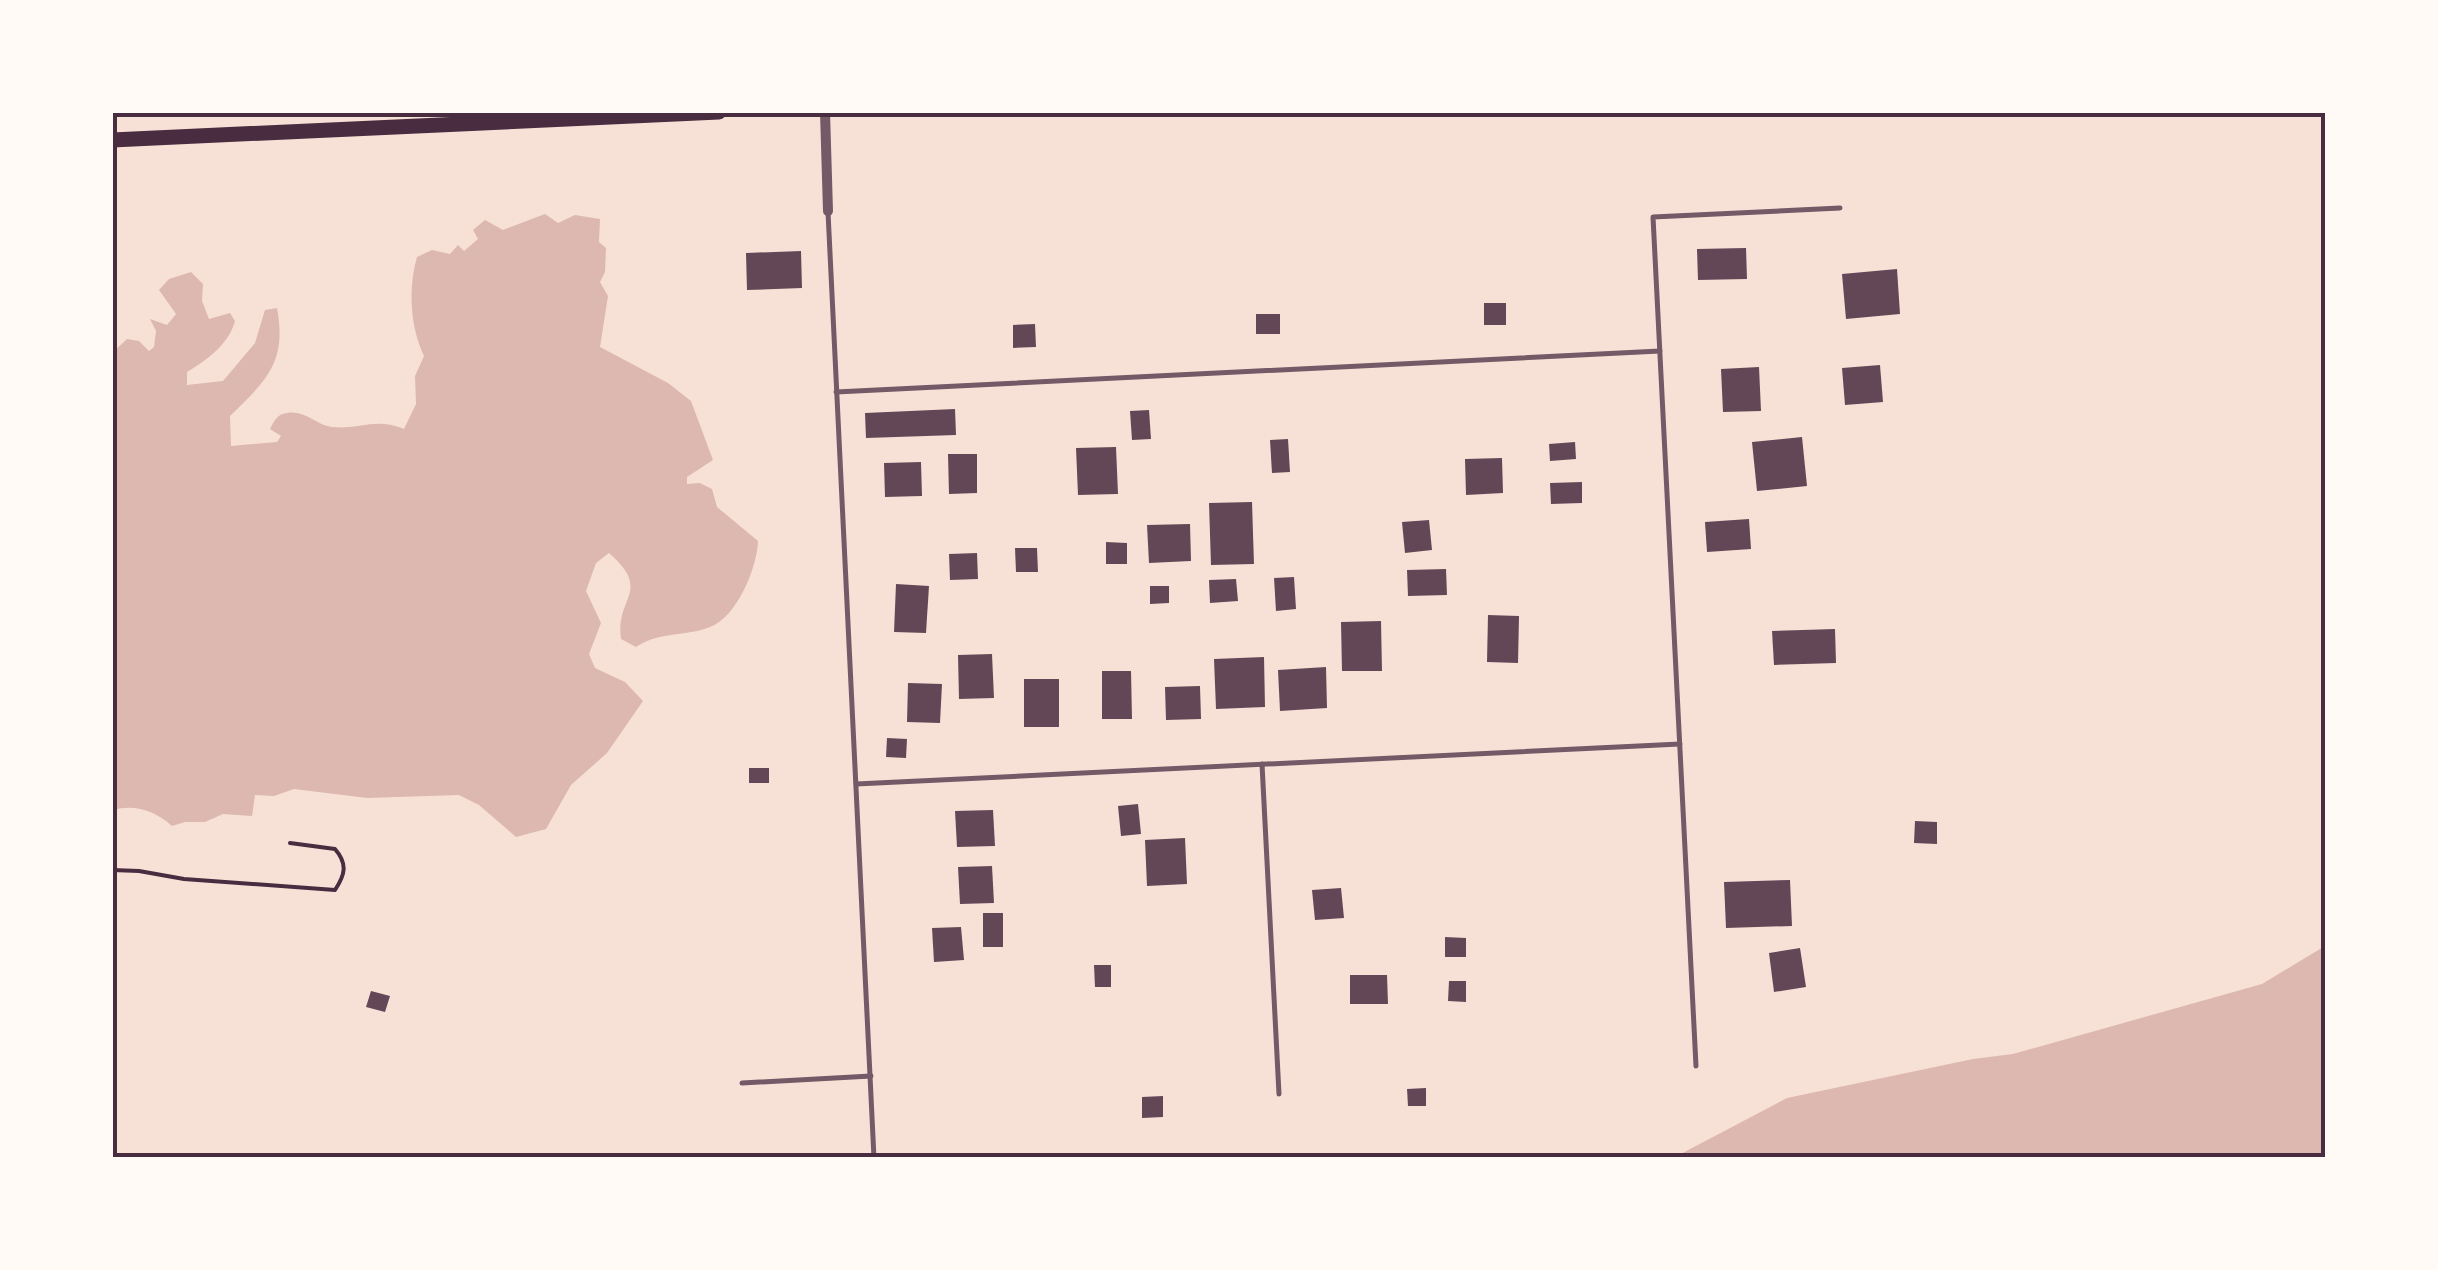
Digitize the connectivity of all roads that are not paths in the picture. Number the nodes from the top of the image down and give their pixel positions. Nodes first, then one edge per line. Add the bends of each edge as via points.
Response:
1 (719, 112) edge
2 (825, 112) edge
3 (112, 140) edge
4 (1840, 208) dead end
5 (828, 211) joint
6 (1660, 352) junction
7 (836, 392) junction
8 (1680, 744) junction
9 (1262, 764) junction
10 (856, 784) junction
11 (1696, 1066) dead end
12 (871, 1076) junction
13 (742, 1082) dead end
14 (1278, 1094) dead end
15 (874, 1158) edge

1 - 3 main road
2 - 5 street
4 - 6 lane via 1653,217
5 - 7 lane
6 - 7 lane
6 - 8 lane
7 - 10 lane
8 - 9 lane
8 - 11 lane
9 - 10 lane
9 - 14 lane
10 - 12 lane
12 - 13 lane
12 - 15 lane

